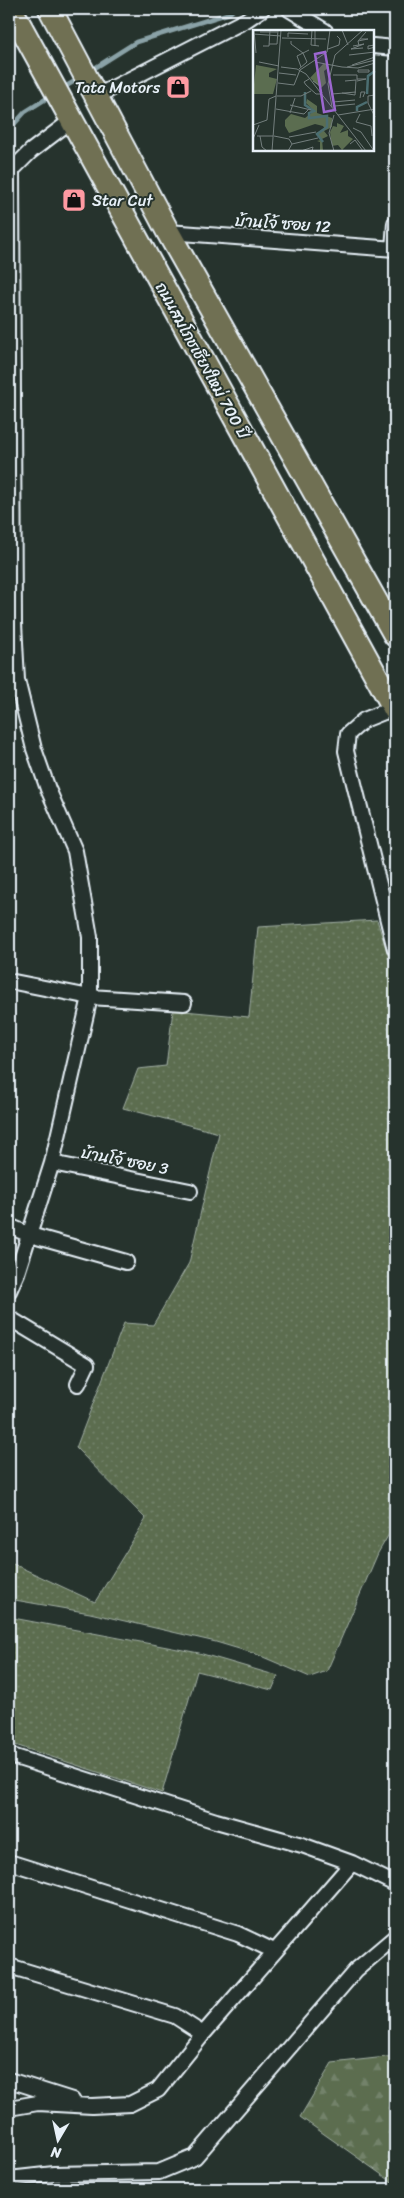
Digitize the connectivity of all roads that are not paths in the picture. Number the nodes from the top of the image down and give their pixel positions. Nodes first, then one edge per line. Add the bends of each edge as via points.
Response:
1 (12, 9) edge
2 (50, 9) edge
3 (262, 9) edge
4 (288, 9) edge
5 (323, 30) edge
6 (374, 46) edge
7 (395, 48) edge
8 (94, 92) junction
9 (67, 110) junction
10 (395, 223) edge
11 (168, 232) junction
12 (394, 249) edge
13 (10, 327) edge
14 (12, 622) edge
15 (395, 635) edge
16 (395, 709) edge
17 (395, 949) edge
18 (9, 982) edge
19 (90, 997) junction
20 (184, 1003) dead end
21 (52, 1164) junction
22 (190, 1191) dead end
23 (9, 1226) edge
24 (30, 1234) junction
25 (126, 1262) dead end
26 (9, 1291) edge
27 (9, 1318) edge
28 (78, 1384) dead end
29 (9, 1755) edge
30 (9, 1862) edge
31 (352, 1863) junction
32 (395, 1884) edge
33 (395, 1937) edge
34 (274, 1951) junction
35 (9, 1966) edge
36 (203, 2034) junction
37 (9, 2080) edge
38 (92, 2106) junction
39 (9, 2108) edge
40 (9, 2179) edge

1 - 9 main road, ถนนสมโภชเชียงใหม่ 700 ปี
2 - 8 main road, ถนนสมโภชเชียงใหม่ 700 ปี
3 - 8 street via 246,20
4 - 5 street
6 - 7 street
8 - 11 main road, ถนนสมโภชเชียงใหม่ 700 ปี
9 - 13 street via 12,170
9 - 16 main road, ถนนสมโภชเชียงใหม่ 700 ปี
10 - 12 street
11 - 12 street, บ้านโจ้ ซอย 12
11 - 15 main road, ถนนสมโภชเชียงใหม่ 700 ปี
13 - 14 street
14 - 19 street via 16,680 34,749 75,851 90,936
16 - 17 street via 364,720 348,734 346,752
18 - 19 street
19 - 20 street
19 - 21 street
21 - 22 street, บ้านโจ้ ซอย 3
21 - 24 street
23 - 24 street
24 - 25 street
24 - 26 street via 18,1274
27 - 28 street via 87,1365
29 - 31 street
30 - 34 street via 238,1934
31 - 32 street
31 - 34 street
33 - 40 street via 356,1970 195,2157 159,2172 54,2174
34 - 36 street
35 - 36 street via 174,2016
36 - 38 street via 158,2090 130,2104
37 - 38 street
38 - 39 street via 38,2104

